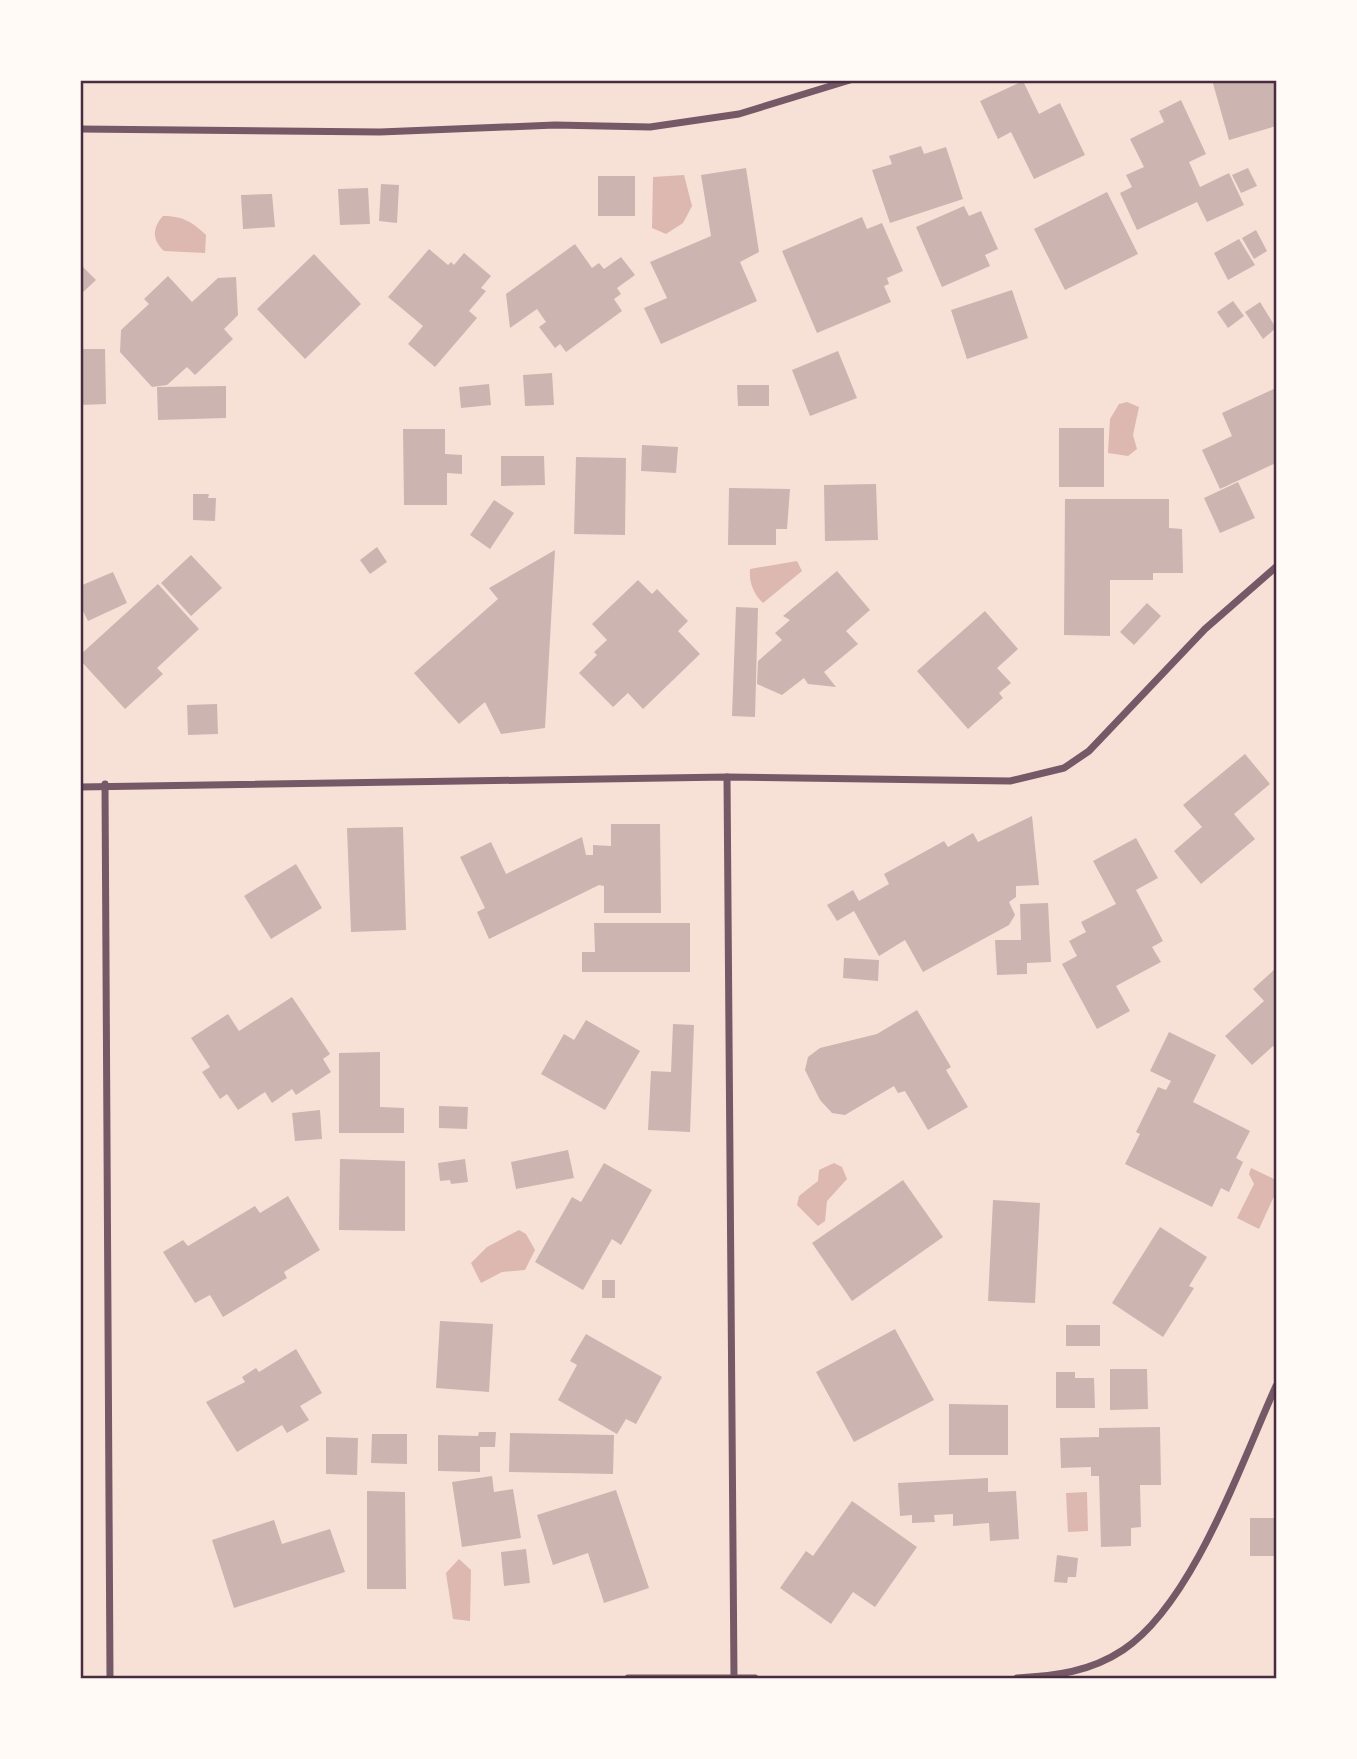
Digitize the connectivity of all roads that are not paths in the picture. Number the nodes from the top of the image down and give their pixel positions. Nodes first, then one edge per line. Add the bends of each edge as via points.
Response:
1 (850, 80) edge
2 (80, 129) edge
3 (1276, 568) edge
4 (727, 777) junction
5 (105, 784) junction
6 (80, 787) edge
7 (1276, 1385) edge
8 (110, 1678) edge
9 (628, 1678) edge
10 (734, 1678) edge
11 (755, 1678) edge
12 (1017, 1678) edge

1 - 2 street via 739,114 650,127 555,125 380,132
3 - 4 street via 1205,629 1089,751 1064,768 1010,781
4 - 5 street
4 - 10 street
5 - 6 street
5 - 8 street
7 - 12 street via 1206,1542 1165,1608 1125,1649 1104,1661 1077,1672
9 - 10 street
10 - 11 street

